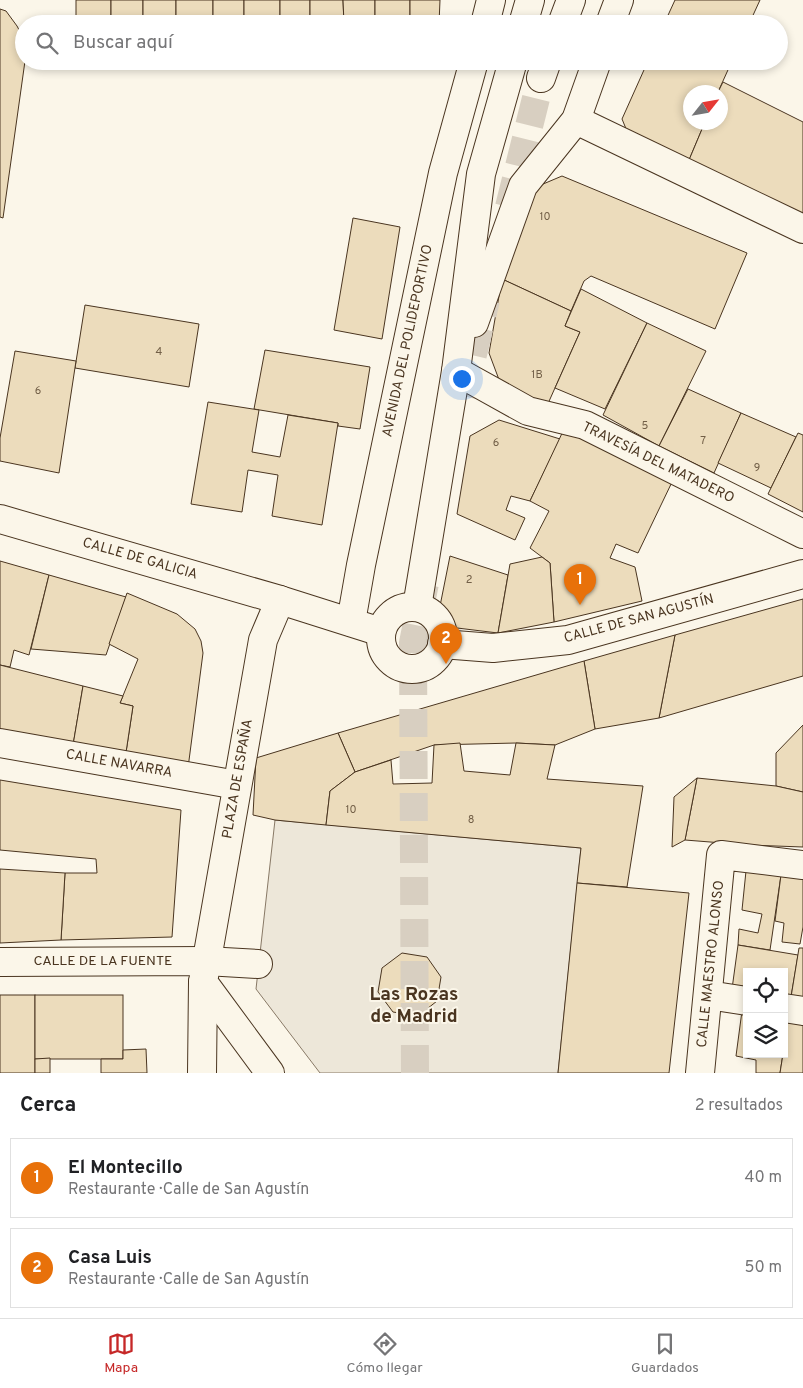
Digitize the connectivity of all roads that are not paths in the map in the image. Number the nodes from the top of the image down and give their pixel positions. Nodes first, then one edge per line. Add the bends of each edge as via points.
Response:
1 (491, 0) edge
2 (530, 0) edge
3 (571, 0) edge
4 (619, 0) edge
5 (487, 15) edge
6 (526, 15) edge
7 (565, 15) edge
8 (613, 15) edge
9 (472, 70) edge
10 (511, 70) edge
11 (594, 70) edge
12 (576, 120) junction
13 (803, 230) edge
14 (456, 371) junction
15 (0, 519) edge
16 (803, 534) edge
17 (803, 574) edge
18 (280, 600) junction
19 (418, 607) junction
20 (351, 622) junction
21 (381, 632) junction
22 (442, 644) junction
23 (0, 743) edge
24 (237, 784) junction
25 (803, 865) edge
26 (0, 962) edge
27 (258, 964) dead end
28 (204, 971) junction
29 (708, 995) junction
30 (743, 1000) edge
31 (788, 1009) edge
32 (803, 1011) edge
33 (202, 1073) edge
34 (270, 1073) edge
35 (700, 1073) edge

1 - 5 street
2 - 6 street
3 - 7 street
4 - 8 street
9 - 20 street, AVENIDA DEL POLIDEPORTIVO via 443,173
10 - 14 street via 482,174
11 - 12 street
12 - 13 street
12 - 14 street via 523,186
14 - 16 street, TRAVESÍA DEL MATADERO via 528,411 585,425
14 - 19 street
15 - 18 street, CALLE DE GALICIA
17 - 22 street, CALLE DE SAN AGUSTÍN via 568,640 493,648
18 - 20 street
18 - 24 street, PLAZA DE ESPAÑA via 263,640
19 - 21 street via 394,612 385,621
19 - 22 street via 438,620
20 - 21 street
21 - 22 street via 386,656 406,669 430,664
23 - 24 street, CALLE NAVARRA
24 - 28 street, PLAZA DE ESPAÑA
25 - 29 street, CALLE MAESTRO ALONSO via 721,855
26 - 28 street, CALLE DE LA FUENTE
27 - 28 street
28 - 33 street, PLAZA DE ESPAÑA
28 - 34 street
29 - 30 street
29 - 35 street, CALLE MAESTRO ALONSO
31 - 32 street

